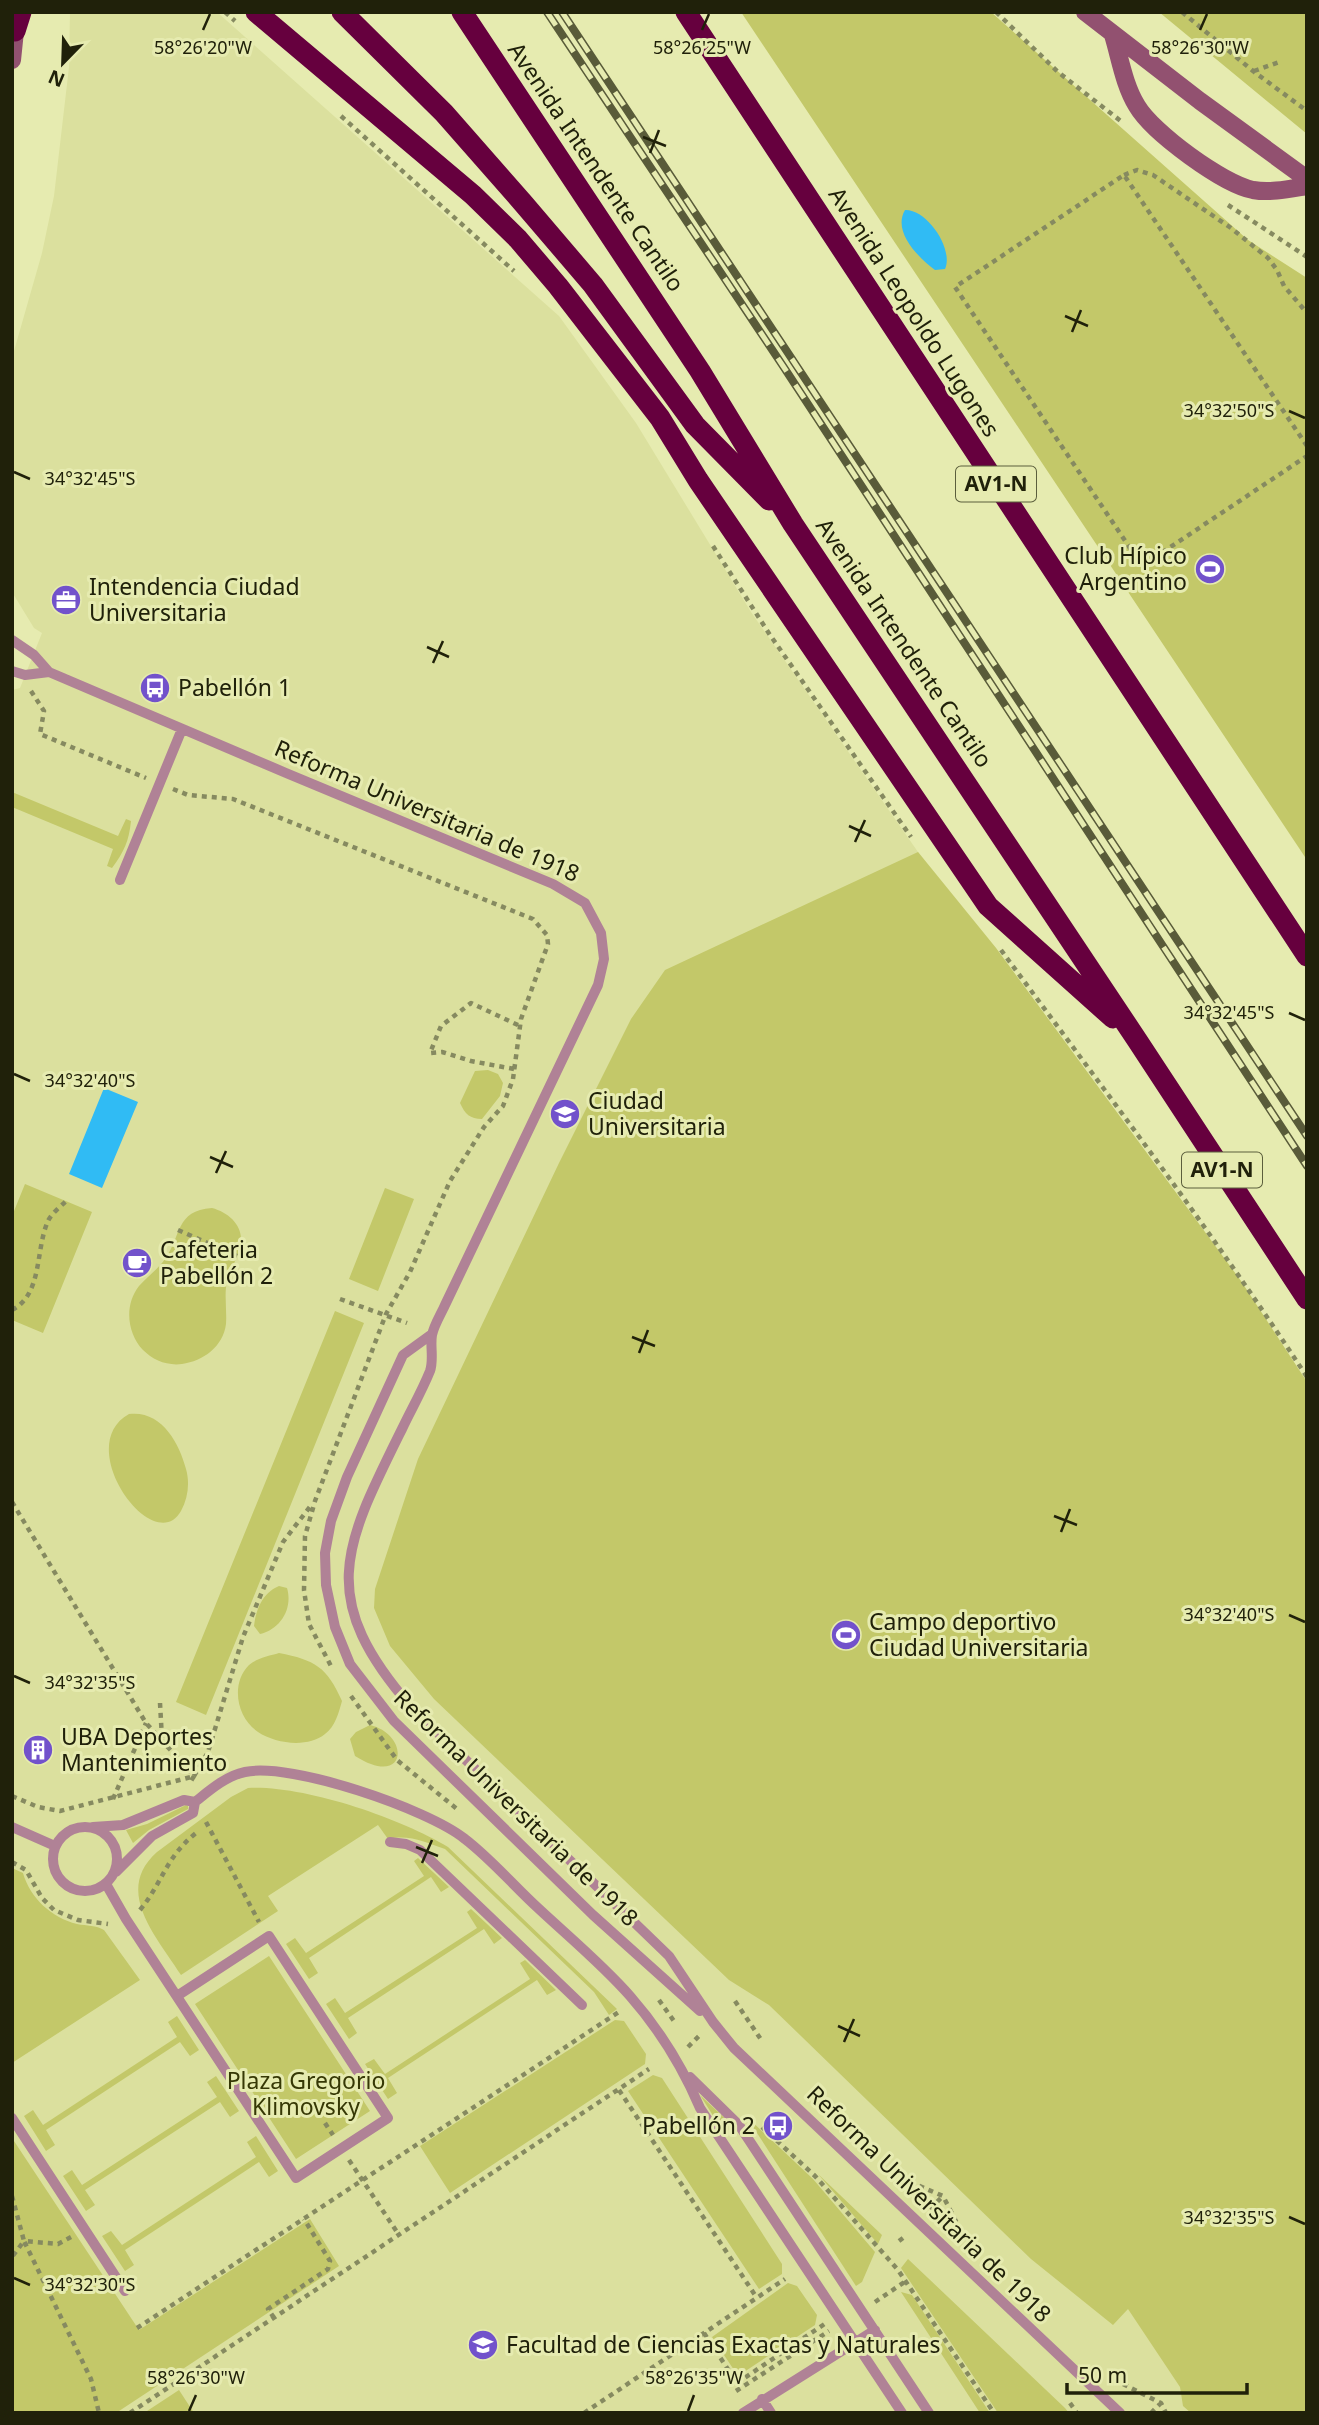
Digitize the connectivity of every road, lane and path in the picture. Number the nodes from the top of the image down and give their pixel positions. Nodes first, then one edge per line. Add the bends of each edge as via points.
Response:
1 (225, 12) edge
2 (256, 12) edge
3 (342, 12) edge
4 (462, 12) edge
5 (686, 12) edge
6 (1085, 12) edge
7 (1182, 12) edge
8 (17, 19) edge
9 (235, 21) dead end
10 (1113, 35) junction
11 (12, 60) edge
12 (1282, 61) dead end
13 (1253, 71) junction
14 (336, 111) dead end
15 (1307, 111) edge
16 (1124, 175) junction
17 (1307, 179) edge
18 (1307, 187) edge
19 (519, 277) dead end
20 (1307, 313) edge
21 (1307, 446) edge
22 (1306, 458) edge
23 (793, 524) junction
24 (707, 536) dead end
25 (12, 640) edge
26 (12, 671) edge
27 (49, 672) junction
28 (28, 688) dead end
29 (182, 729) junction
30 (160, 784) junction
31 (912, 839) dead end
32 (120, 880) dead end
33 (1000, 948) dead end
34 (1307, 956) edge
35 (520, 1026) junction
36 (1137, 1040) junction
37 (514, 1069) junction
38 (66, 1202) dead end
39 (178, 1230) dead end
40 (237, 1256) dead end
41 (340, 1299) dead end
42 (1307, 1299) edge
43 (12, 1310) edge
44 (386, 1314) junction
45 (407, 1323) dead end
46 (432, 1334) junction
47 (1307, 1377) edge
48 (12, 1502) edge
49 (160, 1703) dead end
50 (146, 1723) junction
51 (162, 1740) junction
52 (194, 1776) junction
53 (113, 1799) dead end
54 (195, 1802) junction
55 (205, 1817) dead end
56 (12, 1827) edge
57 (93, 1827) junction
58 (390, 1842) dead end
59 (55, 1846) junction
60 (12, 1863) edge
61 (116, 1872) junction
62 (106, 1884) junction
63 (126, 1919) junction
64 (269, 1936) junction
65 (177, 1996) junction
66 (735, 2001) dead end
67 (582, 2005) dead end
68 (622, 2010) dead end
69 (713, 2022) junction
70 (701, 2034) dead end
71 (762, 2041) dead end
72 (684, 2050) dead end
73 (649, 2070) dead end
74 (684, 2071) junction
75 (619, 2090) junction
76 (12, 2118) edge
77 (363, 2180) junction
78 (910, 2182) dead end
79 (12, 2196) edge
80 (943, 2196) junction
81 (930, 2209) dead end
82 (304, 2218) junction
83 (960, 2229) dead end
84 (85, 2230) junction
85 (399, 2235) junction
86 (24, 2241) junction
87 (12, 2257) edge
88 (785, 2279) dead end
89 (906, 2281) dead end
90 (125, 2291) dead end
91 (757, 2298) junction
92 (869, 2306) dead end
93 (274, 2318) junction
94 (828, 2322) dead end
95 (837, 2326) dead end
96 (137, 2328) dead end
97 (876, 2330) junction
98 (704, 2333) junction
99 (856, 2342) junction
100 (1123, 2384) dead end
101 (736, 2391) dead end
102 (762, 2399) junction
103 (1070, 2403) dead end
104 (1161, 2403) junction
105 (99, 2413) edge
106 (130, 2413) edge
107 (584, 2413) edge
108 (743, 2413) edge
109 (771, 2413) edge
110 (902, 2413) edge
111 (929, 2413) edge
112 (1077, 2413) edge
113 (1120, 2413) edge
114 (1151, 2413) edge
115 (1166, 2413) edge

1 - 9 path
2 - 36 highway via 518,239 660,418 712,502 988,906
3 - 23 highway via 443,113 523,203 593,285 695,425
4 - 23 highway, Avenida Intendente Cantilo / AV1-N via 700,371
5 - 34 highway, Avenida Leopoldo Lugones / AV1-N
6 - 10 main road
7 - 13 path
8 - 11 main road
10 - 17 main road
10 - 18 main road via 1135,103 1159,131 1234,184 1276,191
12 - 13 path
13 - 15 path
14 - 19 path
16 - 20 path via 1137,170 1153,175 1231,228 1268,258
16 - 21 path
16 - 22 path via 955,288 1142,566
23 - 36 highway, Avenida Intendente Cantilo / AV1-N
24 - 31 path
25 - 27 lane, Reforma Universitaria de 1918
26 - 27 lane, Reforma Universitaria de 1918 via 25,675
27 - 29 lane, Reforma Universitaria de 1918
28 - 30 path via 44,711 40,734
29 - 30 lane
29 - 46 lane, Reforma Universitaria de 1918 via 553,884 585,902 601,933 604,958 598,985
30 - 32 lane
30 - 35 path via 188,795 233,799 533,919 547,935 548,944
33 - 47 path via 1175,1183
35 - 37 path
35 - 37 path via 471,1003 441,1027 430,1053
36 - 42 highway, Avenida Intendente Cantilo / AV1-N
37 - 44 path via 503,1106 484,1126 450,1181
38 - 43 path via 49,1218 33,1287 23,1304
39 - 40 path
41 - 44 path
44 - 45 path
44 - 52 path via 315,1501 283,1542 243,1637 208,1752
46 - 69 lane, Reforma Universitaria de 1918 via 431,1369 356,1531 348,1587 356,1623 385,1677 412,1708 668,1956
46 - 69 lane, Reforma Universitaria de 1918 via 403,1355 331,1521 326,1585 335,1627 350,1664 394,1721 593,1914
48 - 50 path
49 - 51 path
50 - 51 path
50 - 53 path
51 - 52 path
52 - 54 path via 187,1788
54 - 55 path
54 - 57 lane via 184,1800 123,1825
54 - 61 lane via 192,1813 152,1836
54 - 74 lane via 226,1779 259,1770 348,1788 425,1815 464,1838 630,1996
56 - 59 lane
57 - 59 lane via 75,1828
57 - 61 lane via 112,1840 117,1850
58 - 67 lane via 420,1850
59 - 62 lane via 54,1868 66,1885 86,1892
60 - 63 path via 26,1870 42,1898 66,1916 113,1926
61 - 62 lane
62 - 63 lane
63 - 64 path via 139,1912 151,1896 178,1848 207,1826
63 - 65 lane
64 - 65 lane
64 - 65 lane via 388,2118 296,2178
66 - 71 path
68 - 77 path
69 - 113 lane, Reforma Universitaria de 1918 via 758,2072
70 - 72 path
73 - 75 path
74 - 97 lane via 739,2125
74 - 99 lane via 700,2108
75 - 85 path
75 - 91 path
76 - 84 lane
77 - 82 path
77 - 85 path
78 - 80 path
79 - 86 path
80 - 81 path
80 - 83 path
82 - 93 path via 331,2261 328,2269 268,2309
82 - 96 path
84 - 86 path via 58,2244
84 - 90 lane
85 - 93 path
86 - 87 path
86 - 105 path via 91,2379
88 - 91 path
89 - 92 path
91 - 98 path
93 - 106 path
94 - 98 path via 737,2383
95 - 101 path
97 - 99 lane
97 - 111 lane
98 - 107 path
99 - 102 lane
99 - 110 lane
100 - 104 path
102 - 108 lane
102 - 109 lane
103 - 112 path
104 - 114 path
104 - 115 path

